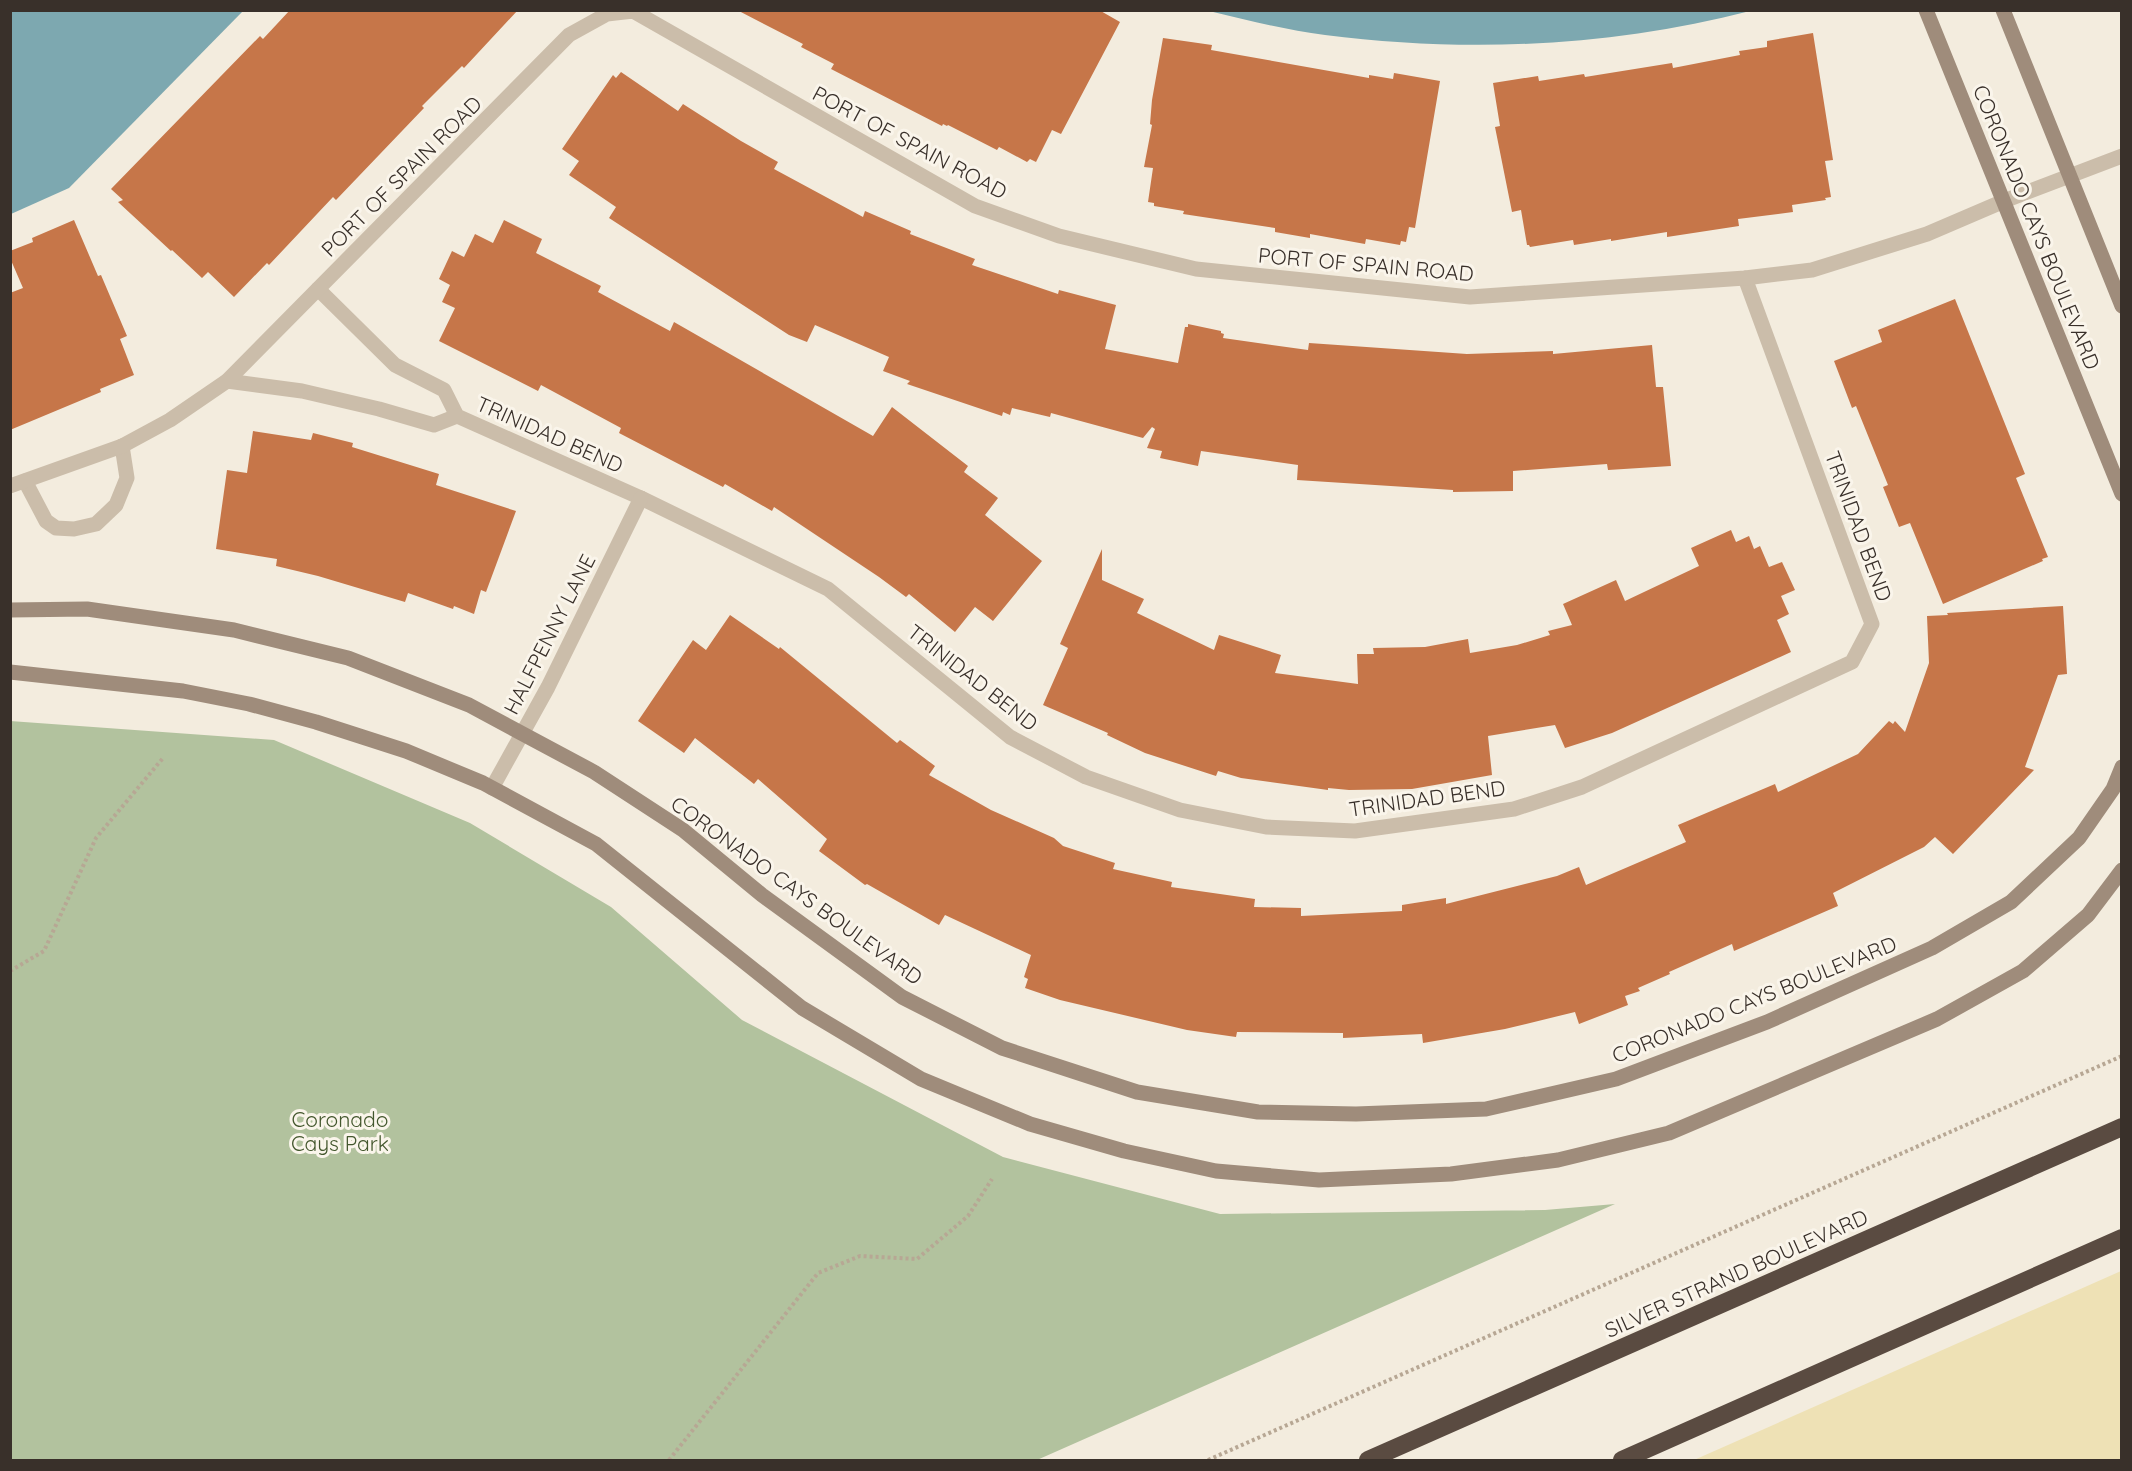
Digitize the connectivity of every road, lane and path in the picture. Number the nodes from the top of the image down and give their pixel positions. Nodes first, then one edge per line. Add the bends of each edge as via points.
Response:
1 (1926, 10) edge
2 (2003, 10) edge
3 (2121, 156) edge
4 (2070, 177) junction
5 (2004, 201) junction
6 (1744, 278) junction
7 (318, 289) junction
8 (2121, 306) edge
9 (227, 381) junction
10 (457, 416) junction
11 (122, 446) junction
12 (18, 483) edge
13 (2121, 494) edge
14 (641, 498) junction
15 (10, 610) edge
16 (10, 672) edge
17 (521, 733) junction
18 (163, 758) dead end
19 (2121, 767) edge
20 (492, 788) junction
21 (2121, 870) edge
22 (10, 971) edge
23 (2121, 1056) edge
24 (2121, 1127) edge
25 (992, 1179) dead end
26 (2121, 1238) edge
27 (669, 1461) edge
28 (1208, 1461) edge
29 (1368, 1461) edge
30 (1622, 1461) edge

1 - 5 street, CORONADO CAYS BOULEVARD
2 - 4 street
3 - 4 street, PORT OF SPAIN ROAD
4 - 5 street, PORT OF SPAIN ROAD
4 - 8 street
5 - 6 street, PORT OF SPAIN ROAD via 1927,234 1812,270
5 - 13 street, CORONADO CAYS BOULEVARD
6 - 7 street, PORT OF SPAIN ROAD via 1470,297 1196,269 1059,236 975,206 633,11 607,14 569,35
6 - 14 street, TRINIDAD BEND via 1872,624 1852,662 1582,787 1514,809 1355,831 1266,828 1180,810 1086,777 1010,737 828,589
7 - 9 street, PORT OF SPAIN ROAD
7 - 10 street, TRINIDAD BEND via 395,365 444,390
9 - 10 street, TRINIDAD BEND via 302,391 434,424
9 - 11 street, PORT OF SPAIN ROAD via 170,420
10 - 14 street, TRINIDAD BEND
11 - 12 street, PORT OF SPAIN ROAD
11 - 12 street via 127,478 116,505 96,524 56,528 46,521
14 - 17 street, HALFPENNY LANE via 548,687
15 - 17 street, CORONADO CAYS BOULEVARD via 87,609 234,630 348,658 470,705
16 - 20 street via 183,691 249,704 406,751
17 - 19 street, CORONADO CAYS BOULEVARD via 594,772 683,830 762,895 902,997 1002,1048 1137,1092 1258,1112 1356,1114 1486,1109 1616,1079 1767,1022 1932,948 2011,902 2079,838 2113,789
17 - 20 street, HALFPENNY LANE
18 - 22 path via 96,838 44,951
20 - 21 street via 596,844 802,1008 921,1078 1030,1124 1124,1151 1216,1170 1318,1180 1451,1174 1534,1164 1669,1133 1937,1019 2023,971 2088,915
23 - 28 path
24 - 29 highway, SILVER STRAND BOULEVARD
25 - 27 path via 968,1216 917,1259 860,1256 818,1273
26 - 30 highway

